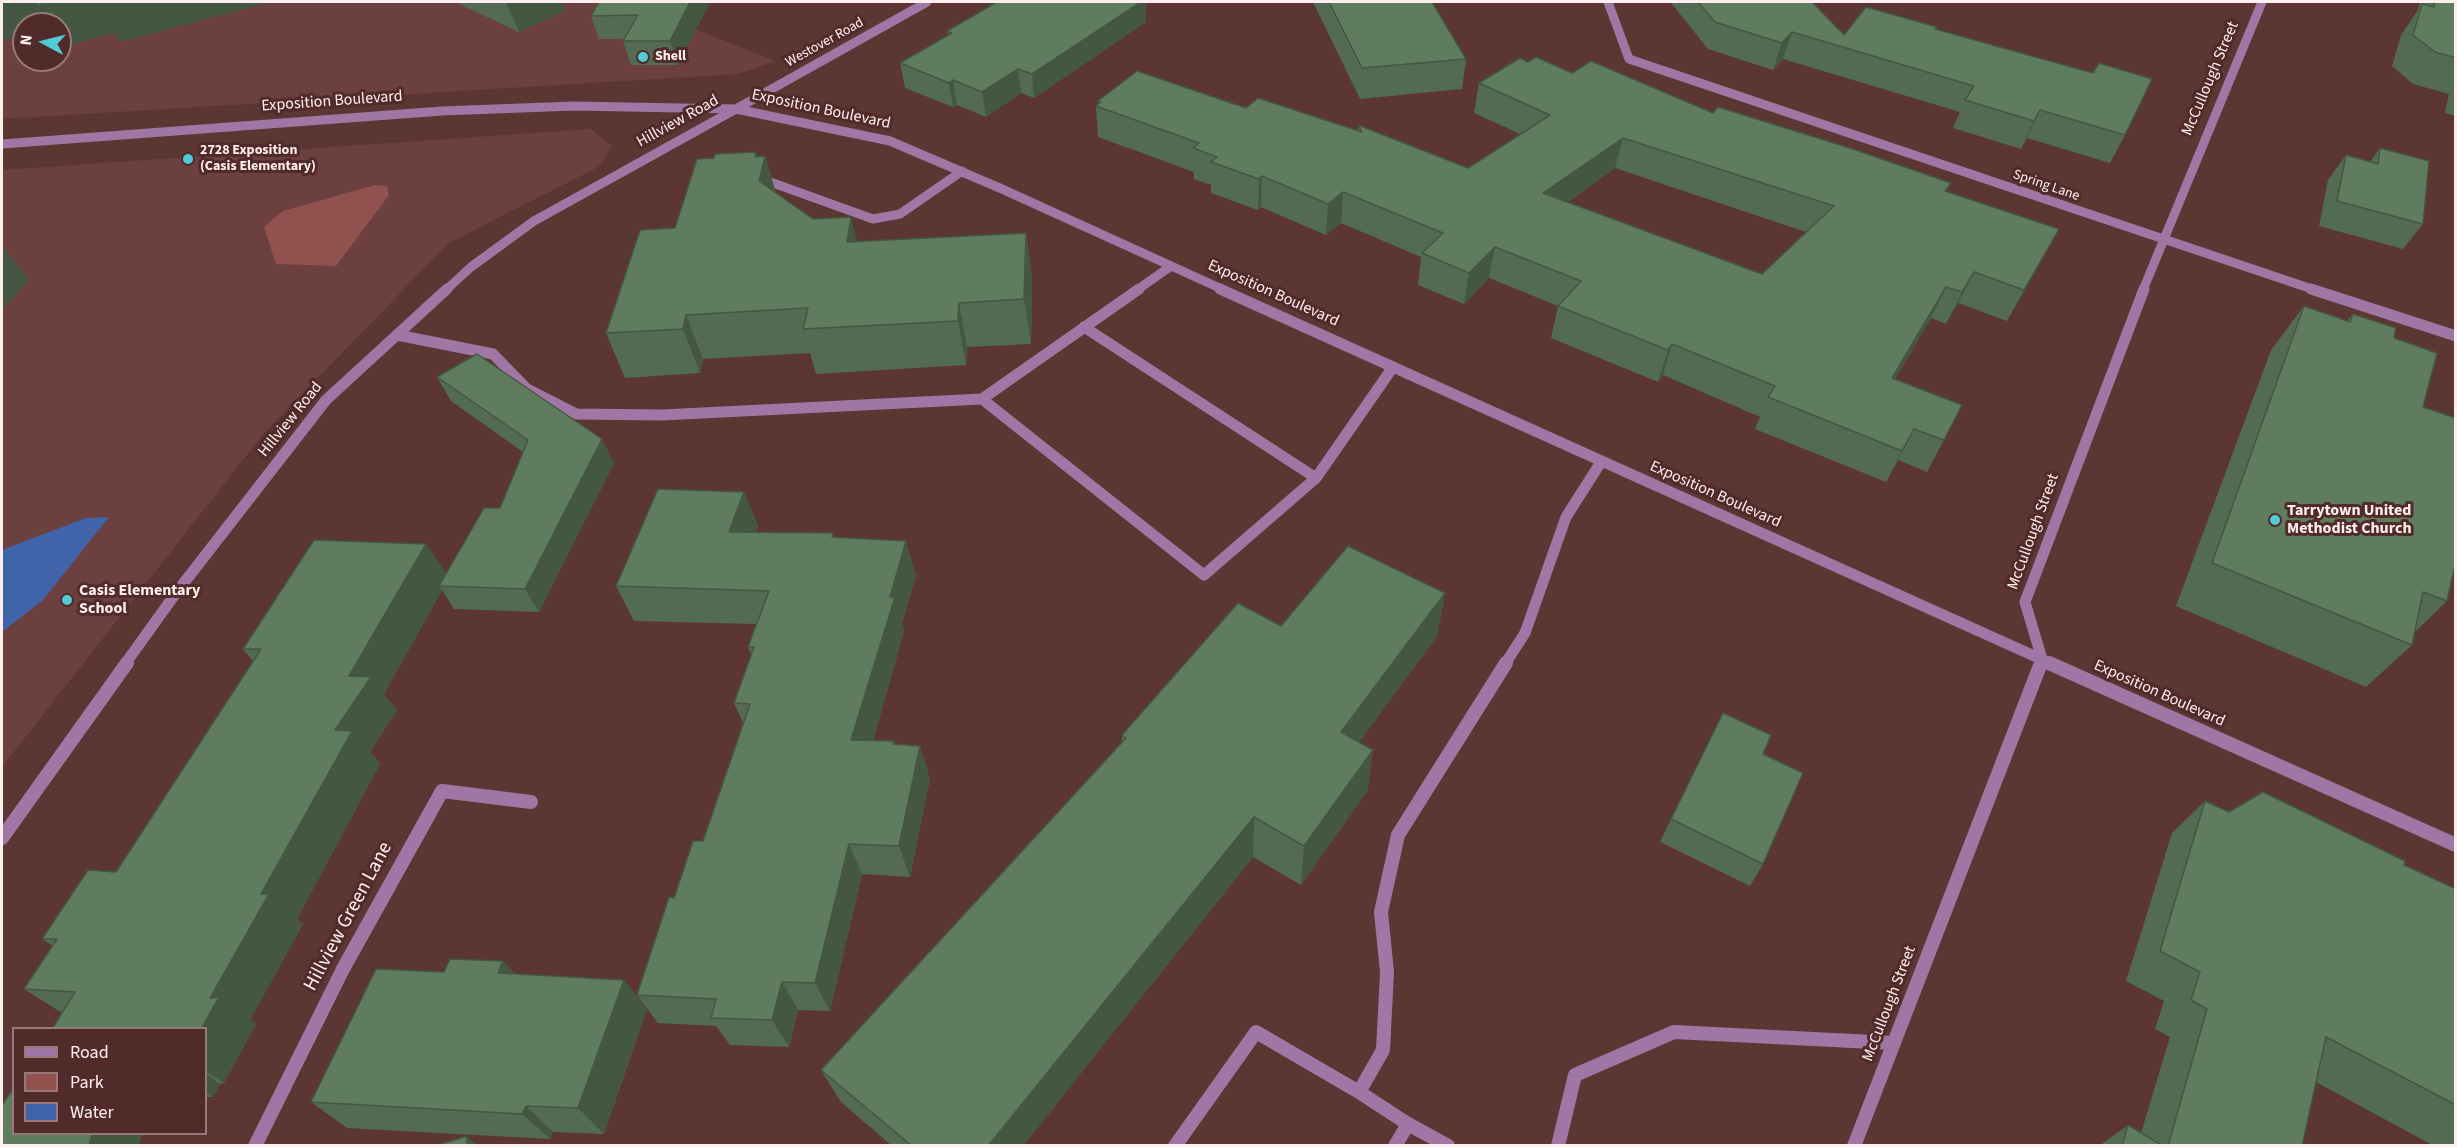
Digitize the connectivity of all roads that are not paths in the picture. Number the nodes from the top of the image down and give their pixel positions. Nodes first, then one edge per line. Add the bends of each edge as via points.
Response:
1 (927, 2) edge
2 (1608, 2) edge
3 (2262, 2) edge
4 (736, 109) junction
5 (2, 144) edge
6 (962, 171) junction
7 (749, 174) edge
8 (2162, 240) junction
9 (1171, 266) junction
10 (1084, 327) junction
11 (397, 335) junction
12 (2456, 336) edge
13 (1393, 367) junction
14 (982, 399) junction
15 (1601, 462) junction
16 (1316, 478) junction
17 (2042, 659) junction
18 (531, 802) dead end
19 (2, 838) edge
20 (2456, 845) edge
21 (1893, 1042) junction
22 (1359, 1092) junction
23 (1408, 1124) junction
24 (255, 1146) edge
25 (1175, 1146) edge
26 (1395, 1146) edge
27 (1448, 1146) edge
28 (1558, 1146) edge
29 (1854, 1146) edge

1 - 4 street, Westover Road
2 - 8 street, Spring Lane via 1629,59
3 - 8 street, McCullough Street
4 - 5 street, Exposition Boulevard via 574,106 441,111
4 - 6 street, Exposition Boulevard via 890,141
4 - 11 street, Hillview Road via 534,221 471,267
6 - 7 street via 900,214 873,219
6 - 9 street, Exposition Boulevard
8 - 12 street, Spring Lane
8 - 17 street, McCullough Street via 2025,602
9 - 10 street
9 - 13 street, Exposition Boulevard
10 - 14 street
10 - 16 street
11 - 14 street via 493,354 527,389 576,414 662,415
11 - 19 street, Hillview Road via 326,400 176,593
13 - 15 street, Exposition Boulevard
13 - 16 street
14 - 16 street via 1204,574
15 - 17 street, Exposition Boulevard
15 - 22 street via 1566,517 1525,633 1398,835 1381,912 1387,972 1383,1050
17 - 20 street, Exposition Boulevard
17 - 21 street, McCullough Street
18 - 24 street, Hillview Green Lane via 442,791 344,969
21 - 28 street via 1674,1032 1575,1075
21 - 29 street, McCullough Street
22 - 23 street
22 - 25 street via 1256,1032
23 - 26 street
23 - 27 street

